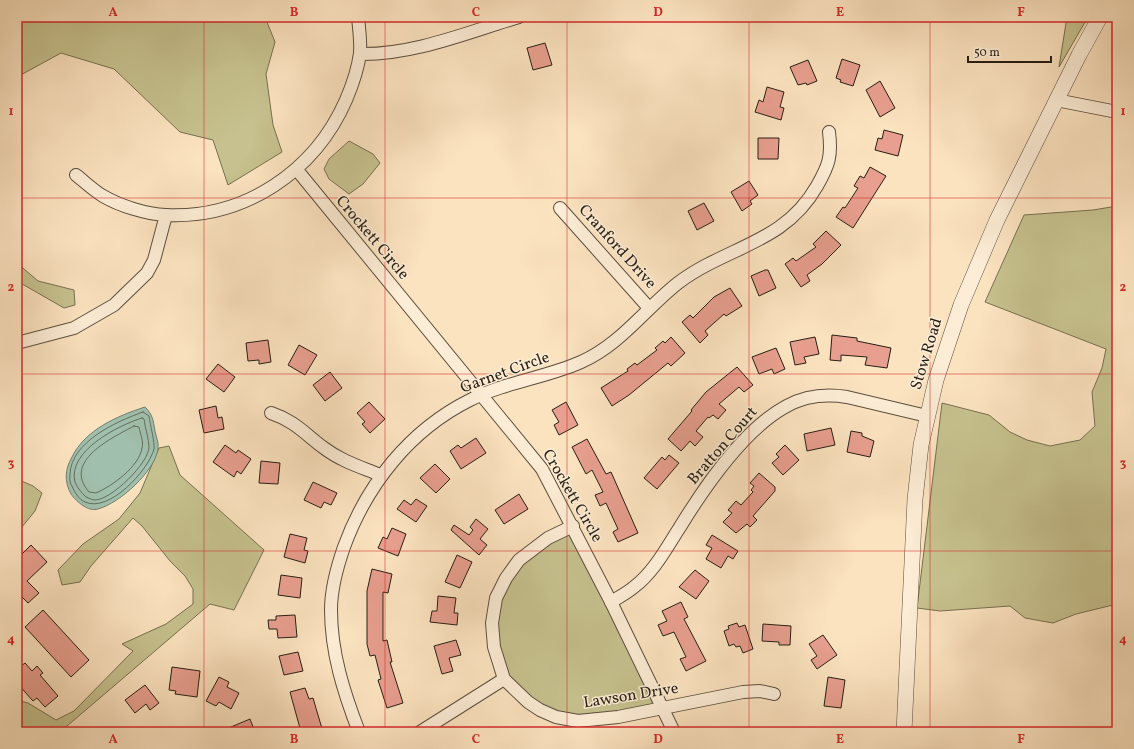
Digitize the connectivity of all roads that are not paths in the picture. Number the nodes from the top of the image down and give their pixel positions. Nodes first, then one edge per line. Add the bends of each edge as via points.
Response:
1 (358, 17) edge
2 (519, 17) edge
3 (1100, 17) edge
4 (360, 54) junction
5 (1056, 100) junction
6 (1117, 112) edge
7 (829, 132) dead end
8 (297, 170) junction
9 (76, 175) dead end
10 (560, 208) dead end
11 (166, 215) junction
12 (649, 308) junction
13 (17, 342) edge
14 (482, 395) junction
15 (271, 413) dead end
16 (927, 416) junction
17 (380, 475) junction
18 (572, 526) junction
19 (611, 602) junction
20 (504, 679) junction
21 (774, 694) dead end
22 (662, 708) junction
23 (359, 732) edge
24 (420, 732) edge
25 (674, 732) edge
26 (904, 732) edge

1 - 4 street
2 - 4 street via 419,46 384,53
3 - 5 street, Stow Road
4 - 8 street via 351,87 338,119
5 - 6 street
5 - 16 street, Stow Road via 997,220 974,274 944,353
7 - 12 street, Garnet Circle via 831,155 828,167 810,198 796,215 763,238 707,264
8 - 11 street via 258,196 228,207 199,213
8 - 14 street, Crockett Circle
9 - 11 street via 103,196 137,210
10 - 12 street, Cranford Drive
11 - 13 street via 148,273 114,305 74,328
12 - 14 street, Garnet Circle via 612,343 583,361 542,377
14 - 17 street, Garnet Circle via 436,421 405,447
14 - 18 street, Crockett Circle via 542,469
15 - 17 street via 295,424 340,459
16 - 19 street, Bratton Court via 834,395 808,398 778,410 758,426 724,465 699,497 659,559 642,579
16 - 26 street, Stow Road via 915,499
17 - 23 street, Garnet Circle via 351,529 332,593 332,638 336,660
18 - 19 street, Crockett Circle
18 - 20 street, Lawson Drive via 548,538 519,560 496,598 492,623 494,647
19 - 22 street, Crockett Circle
20 - 22 street, Lawson Drive via 528,702 556,717 578,721 598,720
20 - 24 street
21 - 22 street, Lawson Drive via 760,691 743,692
22 - 25 street, Crockett Circle

